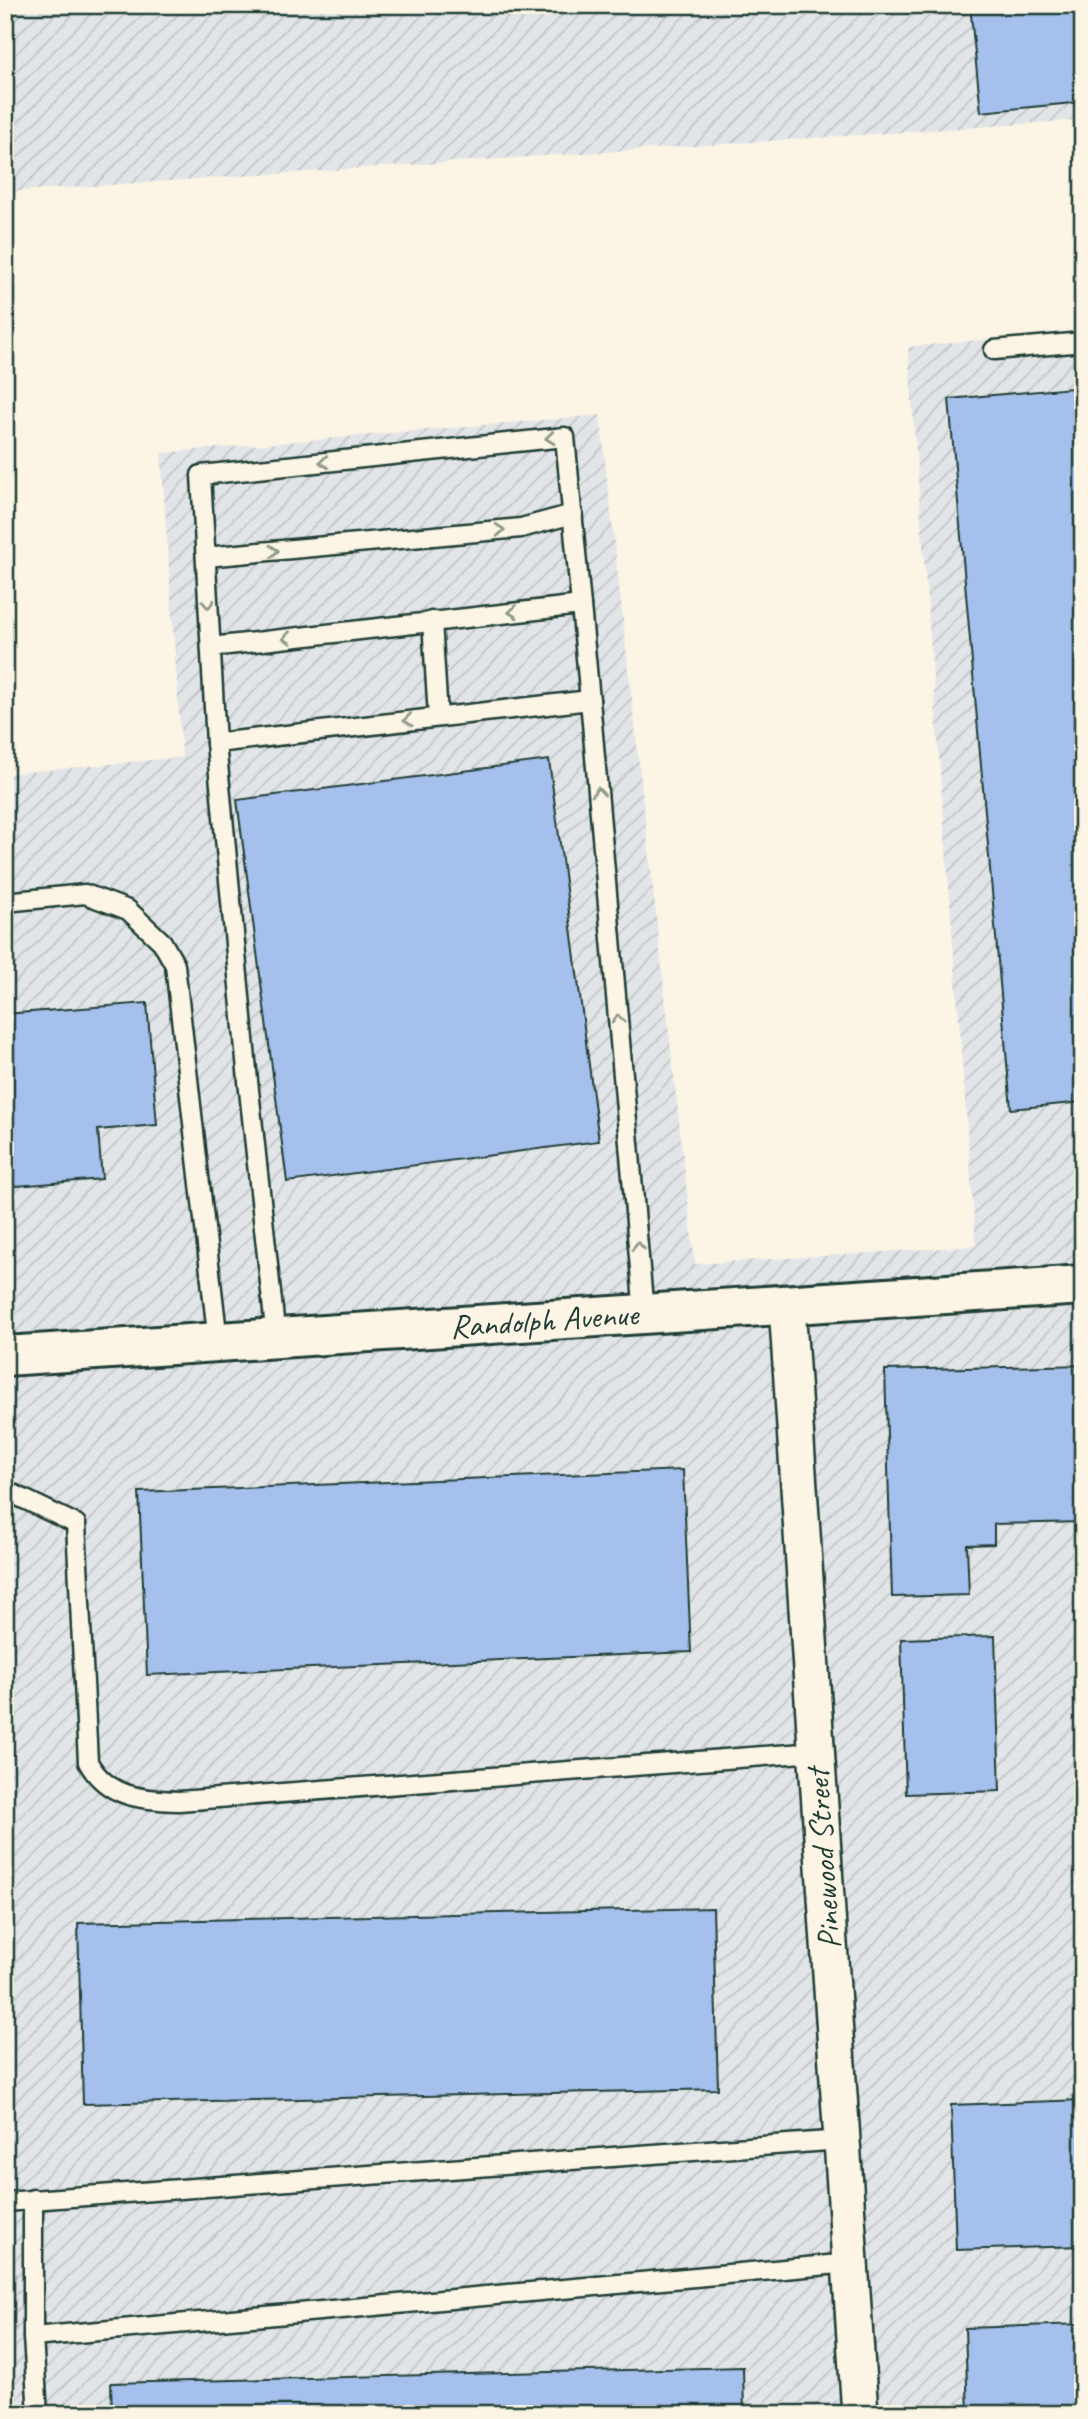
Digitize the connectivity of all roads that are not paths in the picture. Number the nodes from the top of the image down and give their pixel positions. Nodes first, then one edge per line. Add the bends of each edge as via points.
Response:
1 (1083, 342) edge
2 (993, 350) dead end
3 (573, 514) junction
4 (206, 557) junction
5 (581, 605) junction
6 (432, 621) junction
7 (211, 647) junction
8 (590, 699) junction
9 (438, 717) junction
10 (216, 743) junction
11 (5, 902) edge
12 (1083, 1285) edge
13 (787, 1304) junction
14 (644, 1314) junction
15 (276, 1338) junction
16 (218, 1342) junction
17 (5, 1356) edge
18 (5, 1490) edge
19 (816, 1752) junction
20 (842, 2140) junction
21 (33, 2199) junction
22 (5, 2202) edge
23 (850, 2263) junction
24 (33, 2337) junction
25 (38, 2414) edge
26 (860, 2414) edge

1 - 2 lane
4 -> 3 lane via 521,528
3 -> 4 lane via 565,437 201,475
3 - 5 lane
4 -> 7 lane
5 -> 6 lane
5 - 8 lane
6 -> 7 lane
6 - 9 lane
7 - 10 lane
8 - 9 lane
14 -> 8 lane
9 -> 10 lane
10 - 15 lane
11 - 16 lane via 85,894 128,910 162,942 175,965
12 - 13 main road, Randolph Avenue
13 - 14 main road, Randolph Avenue
13 - 19 street, Pinewood Street
14 - 15 main road, Randolph Avenue
15 - 16 main road, Randolph Avenue
16 - 17 main road, Randolph Avenue
18 - 19 lane via 76,1524 88,1762 98,1780 128,1796 179,1801
19 - 20 street, Pinewood Street
20 - 21 lane
20 - 23 street, Pinewood Street
21 - 22 lane
21 - 24 lane
23 - 24 lane
23 - 26 street, Pinewood Street
24 - 25 lane

